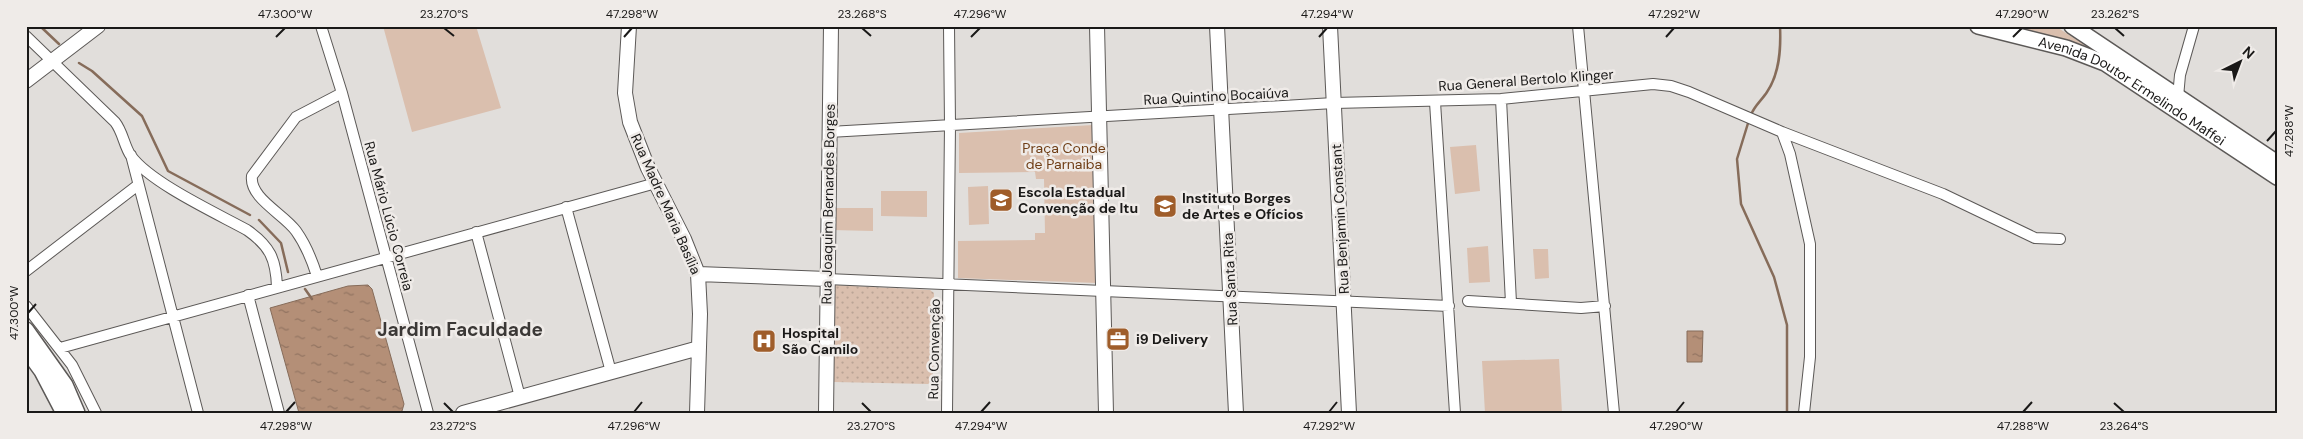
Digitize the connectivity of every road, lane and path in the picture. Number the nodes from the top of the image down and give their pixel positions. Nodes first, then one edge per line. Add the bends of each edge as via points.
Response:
1 (98, 26) edge
2 (321, 26) edge
3 (629, 26) edge
4 (831, 26) edge
5 (949, 26) edge
6 (1097, 26) edge
7 (1217, 26) edge
8 (1330, 26) edge
9 (1578, 26) edge
10 (1978, 26) edge
11 (2020, 26) edge
12 (2072, 26) edge
13 (2194, 26) edge
14 (2007, 34) junction
15 (26, 36) edge
16 (52, 61) junction
17 (2180, 75) junction
18 (26, 81) edge
19 (2161, 86) junction
20 (1584, 90) junction
21 (342, 93) junction
22 (2178, 97) junction
23 (1501, 99) junction
24 (1434, 102) junction
25 (1334, 103) junction
26 (1222, 109) junction
27 (1099, 116) junction
28 (950, 125) junction
29 (829, 132) junction
30 (1782, 132) junction
31 (131, 155) junction
32 (2277, 163) edge
33 (2277, 177) edge
34 (656, 183) junction
35 (138, 185) junction
36 (566, 207) junction
37 (476, 232) junction
38 (2060, 239) dead end
39 (386, 257) junction
40 (26, 271) edge
41 (698, 274) junction
42 (317, 276) junction
43 (827, 279) junction
44 (948, 285) junction
45 (277, 287) junction
46 (1104, 291) junction
47 (248, 295) junction
48 (1230, 297) junction
49 (1343, 301) junction
50 (1468, 301) dead end
51 (1511, 302) junction
52 (26, 306) edge
53 (1448, 306) junction
54 (1605, 306) junction
55 (172, 316) junction
56 (26, 330) edge
57 (60, 348) junction
58 (699, 348) junction
59 (26, 349) edge
60 (611, 372) junction
61 (520, 397) junction
62 (64, 413) edge
63 (77, 413) edge
64 (96, 413) edge
65 (198, 413) edge
66 (279, 413) edge
67 (428, 413) edge
68 (463, 413) edge
69 (697, 413) edge
70 (826, 413) edge
71 (947, 413) edge
72 (1106, 413) edge
73 (1236, 413) edge
74 (1349, 413) edge
75 (1455, 413) edge
76 (1614, 413) edge
77 (1804, 413) edge

1 - 16 street
2 - 21 street, Rua Mário Lúcio Correia
3 - 34 street, Rua Madre Maria Basília via 625,77 627,106 636,141
4 - 29 street, Rua Joaquim Bernardes Borges
5 - 28 street
6 - 27 street
7 - 26 street, Rua Santa Rita
8 - 25 street, Rua Benjamin Constant
9 - 20 street
10 - 14 main road, Avenida Doutor Ermelindo Maffei
11 - 14 main road
12 - 19 main road, Avenida Doutor Ermelindo Maffei
13 - 17 street
14 - 33 main road, Avenida Doutor Ermelindo Maffei via 2066,48 2105,63
15 - 16 street
16 - 18 street
16 - 31 street via 115,122
17 - 19 street
17 - 22 street
19 - 22 main road, Avenida Doutor Ermelindo Maffei
20 - 23 street, Rua General Bertolo Klinger
20 - 30 street, Rua General Bertolo Klinger via 1653,84 1671,86
20 - 54 street
21 - 39 street, Rua Mário Lúcio Correia
21 - 42 street via 296,118 252,176 251,183 256,193 303,241
22 - 32 main road, Avenida Doutor Ermelindo Maffei
23 - 24 street, Rua General Bertolo Klinger via 1442,99
23 - 51 street
24 - 25 street, Rua General Bertolo Klinger
24 - 53 street
25 - 26 street, Rua Quintino Bocaiúva
25 - 49 street, Rua Benjamin Constant
26 - 27 street, Rua Quintino Bocaiúva
26 - 48 street, Rua Santa Rita
27 - 28 street
27 - 46 street
28 - 29 street
28 - 44 street
29 - 43 street, Rua Joaquim Bernardes Borges
30 - 38 street, Rua General Bertolo Klinger via 1943,194 2035,238
30 - 77 street via 1810,244 1810,357
31 - 35 street
31 - 45 street via 154,177 260,240 276,264
34 - 36 street
34 - 41 street, Rua Madre Maria Basília
35 - 40 street
35 - 55 street
36 - 37 street
36 - 60 street
37 - 39 street
37 - 61 street
39 - 42 street
39 - 67 street, Rua Mário Lúcio Correia
41 - 43 street
41 - 58 street, Rua Madre Maria Basília
42 - 45 street
43 - 44 street
43 - 70 street, Rua Joaquim Bernardes Borges
44 - 46 street
44 - 71 street, Rua Convenção
45 - 47 street
46 - 48 street
46 - 72 street
47 - 55 street
47 - 66 street
48 - 49 street
48 - 73 street, Rua Santa Rita
49 - 53 street
49 - 74 street, Rua Benjamin Constant
50 - 51 street
51 - 54 street via 1581,308
52 - 57 street
53 - 75 street
54 - 76 street
55 - 57 street
55 - 65 street
56 - 63 main road via 65,385
57 - 64 street via 72,364
58 - 60 street
58 - 69 street, Rua Madre Maria Basília
59 - 62 main road via 42,371
60 - 61 street
61 - 68 street

